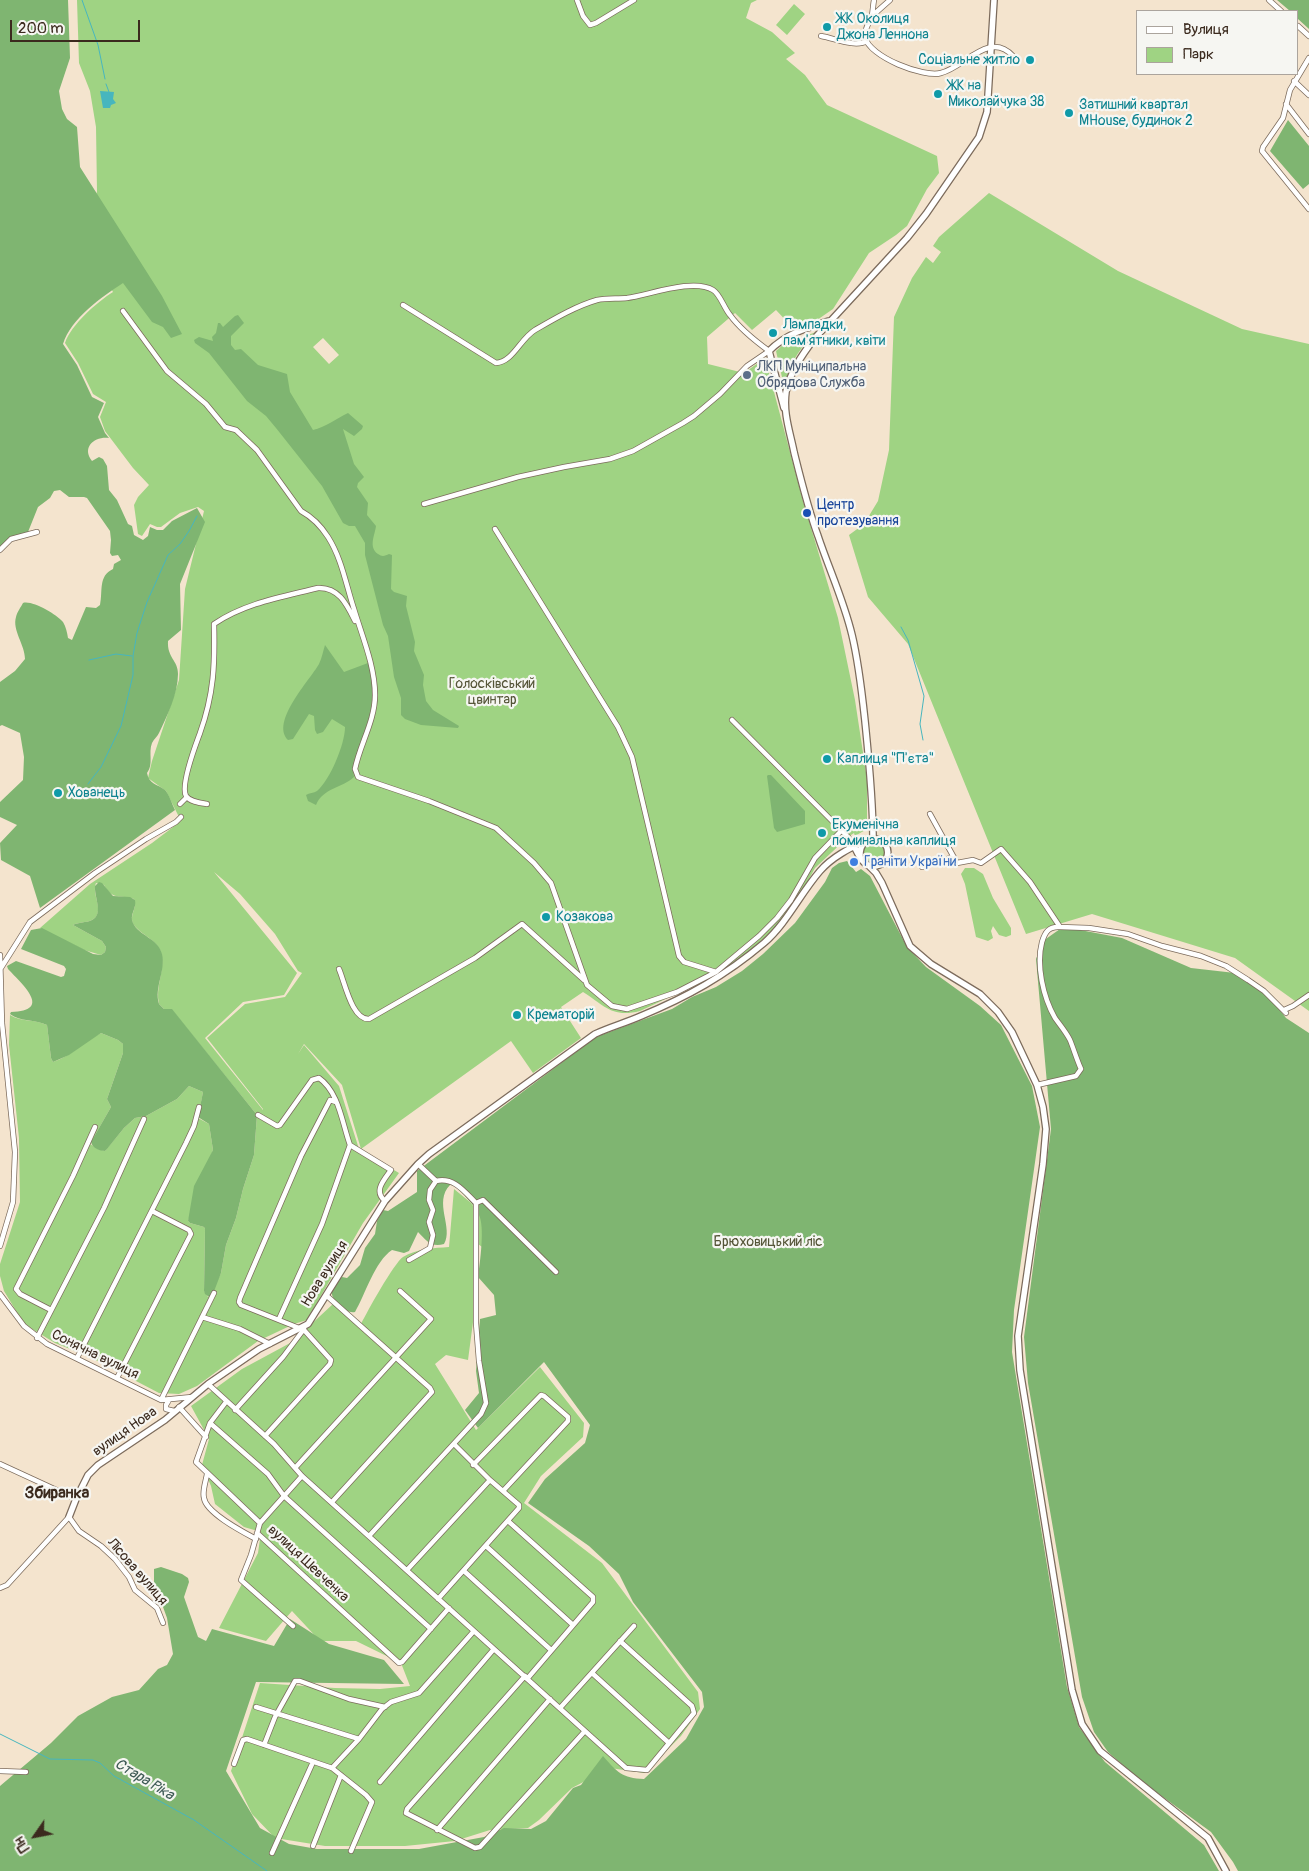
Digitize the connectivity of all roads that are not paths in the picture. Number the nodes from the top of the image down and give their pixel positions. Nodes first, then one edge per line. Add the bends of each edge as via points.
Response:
1 (577, 0) edge
2 (634, 0) edge
3 (874, 0) edge
4 (890, 0) edge
5 (994, 0) edge
6 (1269, 0) edge
7 (1280, 10) edge
8 (872, 16) junction
9 (1299, 27) edge
10 (821, 36) dead end
11 (1309, 36) edge
12 (867, 41) junction
13 (992, 47) junction
14 (1013, 56) dead end
15 (1309, 58) edge
16 (1299, 73) edge
17 (1298, 75) edge
18 (1294, 81) junction
19 (1309, 95) edge
20 (1286, 104) junction
21 (1309, 134) edge
22 (1309, 208) edge
23 (403, 305) dead end
24 (123, 311) dead end
25 (829, 321) junction
26 (769, 350) junction
27 (786, 416) junction
28 (424, 504) dead end
29 (495, 529) dead end
30 (38, 532) dead end
31 (0, 550) edge
32 (360, 632) junction
33 (732, 720) dead end
34 (187, 797) junction
35 (180, 804) dead end
36 (206, 804) dead end
37 (930, 814) dead end
38 (181, 817) dead end
39 (841, 831) junction
40 (870, 839) junction
41 (854, 846) junction
42 (860, 856) junction
43 (952, 857) junction
44 (885, 860) junction
45 (868, 866) junction
46 (922, 867) dead end
47 (882, 883) junction
48 (1060, 927) junction
49 (0, 955) edge
50 (1, 970) edge
51 (338, 970) dead end
52 (716, 972) junction
53 (585, 981) junction
54 (1309, 995) edge
55 (1, 1022) edge
56 (1037, 1085) junction
57 (336, 1102) junction
58 (199, 1107) dead end
59 (258, 1115) dead end
60 (144, 1119) dead end
61 (95, 1127) dead end
62 (350, 1145) junction
63 (418, 1164) junction
64 (436, 1181) junction
65 (386, 1201) junction
66 (476, 1203) junction
67 (152, 1211) junction
68 (0, 1246) edge
69 (409, 1260) dead end
70 (556, 1272) dead end
71 (400, 1291) dead end
72 (214, 1293) dead end
73 (0, 1294) edge
74 (327, 1296) junction
75 (51, 1310) junction
76 (202, 1317) junction
77 (278, 1319) junction
78 (304, 1328) junction
79 (37, 1338) junction
80 (270, 1344) junction
81 (77, 1358) junction
82 (396, 1358) junction
83 (117, 1378) junction
84 (208, 1384) junction
85 (192, 1397) junction
86 (178, 1399) junction
87 (161, 1400) junction
88 (169, 1400) junction
89 (226, 1402) junction
90 (180, 1406) junction
91 (169, 1410) junction
92 (235, 1410) junction
93 (210, 1423) junction
94 (265, 1436) junction
95 (206, 1438) junction
96 (454, 1444) junction
97 (0, 1464) edge
98 (473, 1465) junction
99 (295, 1468) junction
100 (208, 1474) junction
101 (302, 1476) junction
102 (490, 1480) junction
103 (503, 1491) junction
104 (284, 1496) junction
105 (76, 1499) junction
106 (332, 1502) junction
107 (69, 1517) junction
108 (508, 1521) junction
109 (260, 1523) junction
110 (257, 1533) junction
111 (369, 1536) junction
112 (256, 1539) junction
113 (486, 1546) junction
114 (407, 1570) junction
115 (464, 1571) junction
116 (0, 1588) edge
117 (438, 1599) junction
118 (449, 1608) junction
119 (163, 1623) dead end
120 (573, 1624) junction
121 (293, 1626) dead end
122 (634, 1626) dead end
123 (431, 1629) junction
124 (474, 1631) junction
125 (620, 1641) junction
126 (494, 1649) junction
127 (551, 1650) junction
128 (592, 1673) junction
129 (526, 1678) junction
130 (550, 1699) junction
131 (256, 1707) dead end
132 (385, 1707) junction
133 (560, 1708) junction
134 (277, 1713) junction
135 (585, 1731) junction
136 (359, 1738) junction
137 (669, 1743) junction
138 (264, 1746) junction
139 (313, 1762) junction
140 (234, 1764) dead end
141 (332, 1768) junction
142 (0, 1771) edge
143 (26, 1772) dead end
144 (341, 1775) junction
145 (380, 1782) dead end
146 (438, 1830) junction
147 (313, 1846) dead end
148 (351, 1851) dead end
149 (272, 1853) dead end
150 (1226, 1871) edge

1 - 2 street via 590,25
3 - 8 street
4 - 8 street
5 - 13 street
6 - 7 street
8 - 12 street via 866,28
9 - 11 street
10 - 12 street via 856,44
12 - 13 street via 888,61 930,74 942,73
13 - 14 street
13 - 25 street via 986,112 974,147 907,238
15 - 16 street
17 - 18 street
18 - 19 street
18 - 20 street
20 - 21 street
20 - 22 street via 1283,118 1262,151
23 - 26 street via 496,362 503,362 531,333 596,300 627,298 672,288 707,288 714,290 738,325
24 - 32 street via 167,371 206,404 225,427 243,436 301,511 311,517 327,536 342,567
25 - 26 street via 793,333
25 - 27 street via 794,370 786,392
26 - 27 street
26 - 28 street via 684,424 632,451 610,459 518,477
27 - 40 street via 817,534 855,646 872,786
29 - 52 street via 625,740 679,956 684,962
30 - 31 street via 11,539
32 - 34 street via 343,599 326,588 237,610 214,624 211,696 185,786
32 - 53 street via 375,694 373,714 356,774 361,779 392,787 496,828 551,883
33 - 39 street
34 - 35 street
34 - 36 street
37 - 43 street
38 - 50 street via 95,873 30,922
39 - 41 street
39 - 52 street via 815,858 777,918
40 - 41 street, Нова вулиця
40 - 42 street via 861,847
40 - 44 street via 880,840 887,847
41 - 42 street
41 - 63 street, Нова вулиця via 820,870 782,925 727,972 687,996 595,1034
42 - 45 street
43 - 46 street
43 - 48 street via 957,864 973,860 981,863 1001,849 1030,882
44 - 45 street via 878,866
44 - 47 street via 881,870
45 - 47 street
47 - 56 street via 910,946 931,964 980,994 998,1012 1012,1032
48 - 54 street via 1128,934 1201,956 1248,980 1285,1011
48 - 56 street via 1053,926 1048,930 1039,962 1049,1002 1069,1038 1081,1069 1076,1076
49 - 50 street
50 - 55 street
51 - 53 street via 354,1010 369,1020 467,963 522,924
52 - 53 street via 677,992 627,1009 612,1006
55 - 68 street via 15,1152 13,1202
56 - 150 street via 1046,1129 1018,1336 1020,1370 1072,1690 1082,1724 1100,1751 1208,1838
57 - 59 street via 322,1080 316,1077 280,1125
57 - 62 street
57 - 77 street via 330,1100 301,1156 240,1298 241,1305
58 - 67 street via 194,1126
60 - 75 street via 104,1208
61 - 75 street via 16,1289
62 - 65 street via 392,1170 379,1192
62 - 77 street via 322,1224
63 - 64 street
63 - 65 street, Нова вулиця
64 - 66 street via 445,1179 461,1187
64 - 69 street via 430,1190 429,1200 433,1210 429,1222 433,1236 430,1248
65 - 74 street, Нова вулиця
66 - 70 street via 482,1200
66 - 96 street via 476,1323 478,1360 486,1403 481,1414
67 - 81 street
67 - 83 street via 191,1234
71 - 82 street via 431,1319
72 - 76 street
73 - 79 street, Сонячна вулиця
74 - 78 street, Нова вулиця
74 - 82 street
75 - 79 street
76 - 80 street
76 - 87 street
77 - 78 street
78 - 80 street, Нова вулиця
78 - 92 street
78 - 94 street via 331,1360 330,1364
79 - 81 street, Сонячна вулиця
80 - 84 street, Нова вулиця
81 - 83 street, Сонячна вулиця
82 - 99 street
82 - 106 street via 432,1392
83 - 87 street, Сонячна вулиця
84 - 85 street, Нова вулиця
84 - 89 street
85 - 86 street
85 - 90 street, Нова вулиця
86 - 88 street
86 - 90 street
87 - 88 street, Сонячна вулиця
87 - 91 street
88 - 91 street
89 - 92 street
89 - 93 street
90 - 91 street, вулиця Нова
90 - 95 street
91 - 105 street, вулиця Нова via 167,1418 98,1465 88,1475
92 - 94 street
93 - 95 street
93 - 104 street via 268,1474
94 - 99 street
95 - 100 street, вулиця Шевченка via 196,1462
96 - 98 street
96 - 111 street
97 - 105 street
98 - 102 street
98 - 103 street via 541,1395 568,1416 568,1421
99 - 101 street
100 - 109 street, вулиця Шевченка
100 - 112 street via 204,1498 208,1506
101 - 104 street
101 - 106 street
102 - 103 street
102 - 114 street
103 - 108 street via 519,1504
104 - 109 street
104 - 123 street
105 - 107 street, вулиця Нова
106 - 111 street
107 - 116 street, вулиця Нова via 7,1585
107 - 119 street, Лісова вулиця via 79,1530 115,1559 135,1590 157,1608
108 - 113 street
108 - 120 street via 593,1597 593,1602
109 - 110 street, вулиця Шевченка
110 - 112 street
110 - 123 street, вулиця Шевченка via 399,1663
111 - 114 street
112 - 121 street via 241,1580
113 - 115 street
113 - 120 street
114 - 117 street
115 - 117 street
115 - 127 street
117 - 118 street
118 - 123 street
118 - 124 street
120 - 127 street
122 - 125 street
124 - 126 street
124 - 132 street via 419,1693
125 - 128 street
125 - 137 street via 692,1706 694,1713
126 - 129 street
126 - 145 street
127 - 129 street
128 - 133 street
128 - 137 street
129 - 130 street
129 - 146 street via 407,1809 406,1813
130 - 133 street
130 - 146 street
131 - 134 street
132 - 134 street via 349,1699 300,1681 295,1682
132 - 136 street
133 - 135 street
134 - 136 street
134 - 138 street
135 - 137 street via 626,1768 647,1770
135 - 146 street via 480,1848
136 - 141 street
138 - 139 street
138 - 140 street via 243,1740
139 - 141 street
139 - 149 street
141 - 144 street
142 - 143 street
144 - 147 street
144 - 148 street via 372,1802

